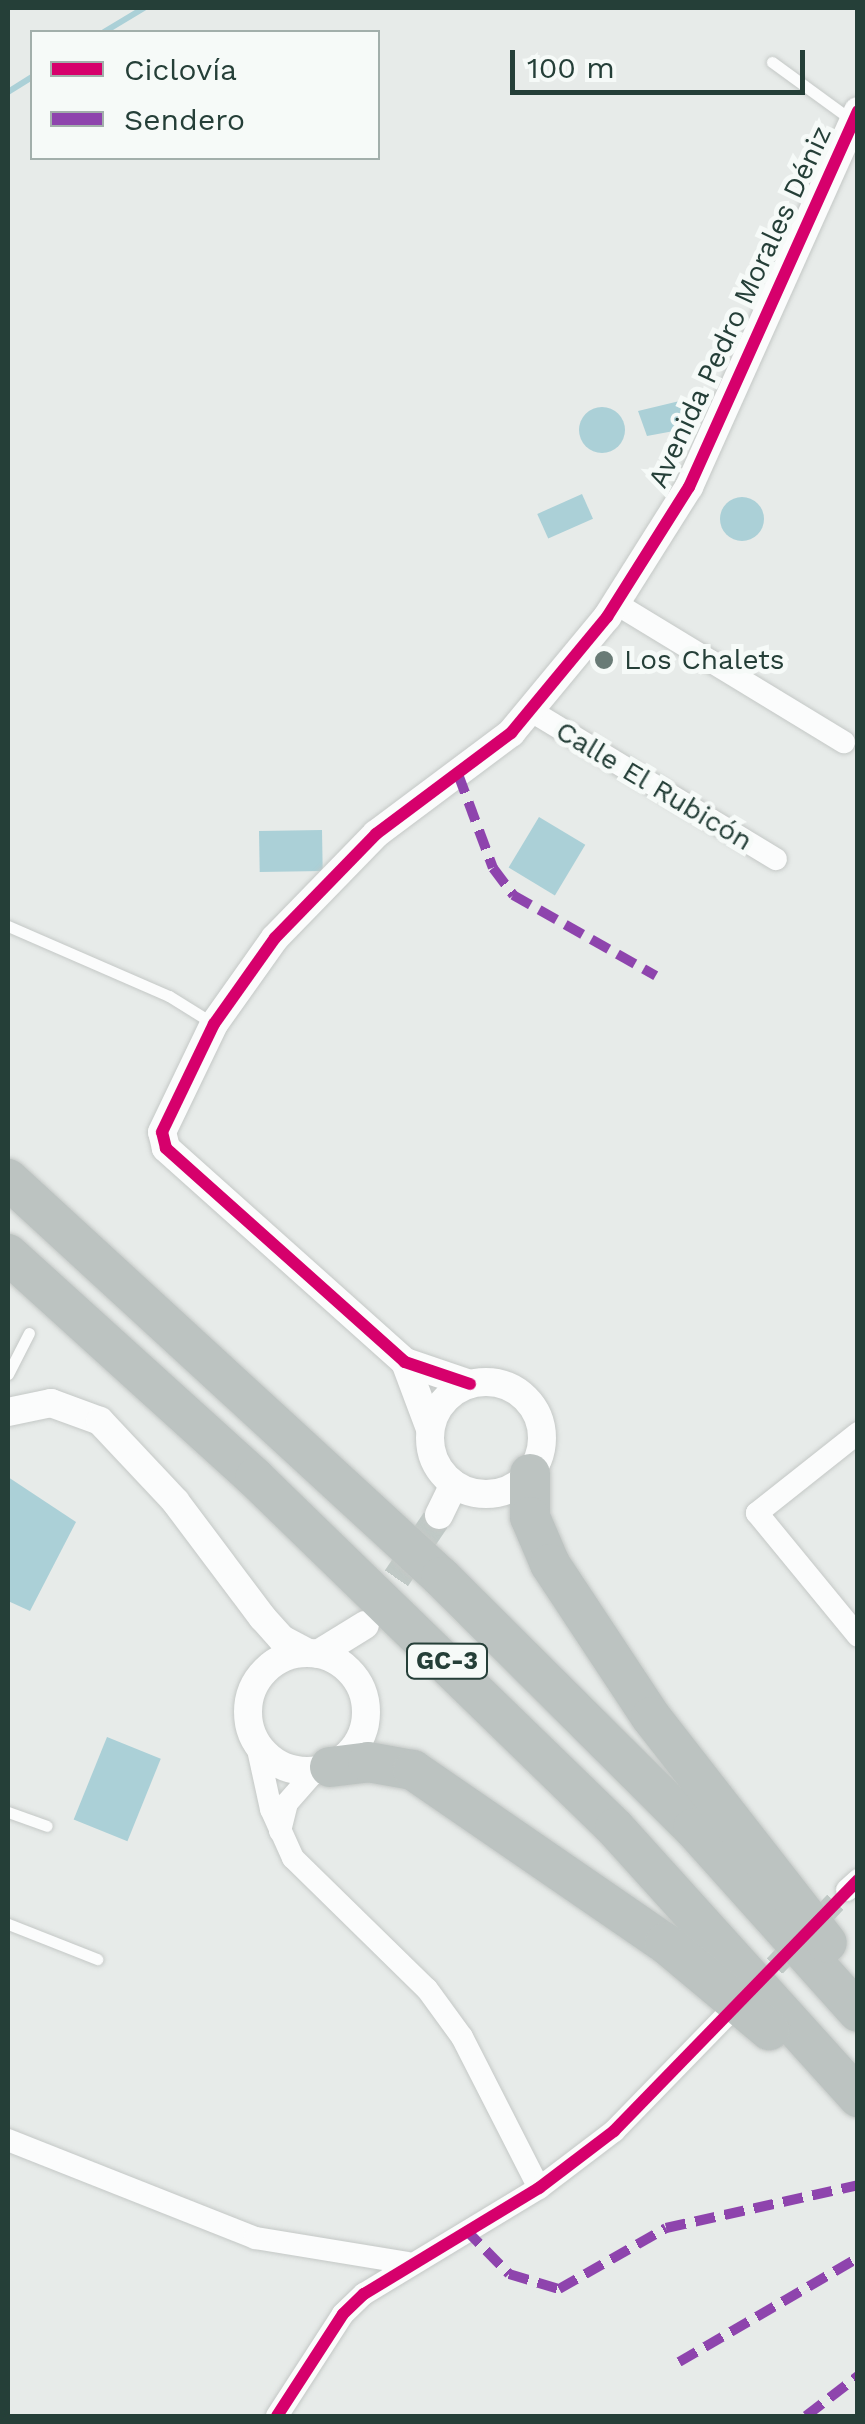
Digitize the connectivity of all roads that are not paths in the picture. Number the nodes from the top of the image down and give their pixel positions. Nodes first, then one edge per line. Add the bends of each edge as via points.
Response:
1 (772, 62) dead end
2 (855, 116) edge
3 (615, 603) junction
4 (532, 712) junction
5 (844, 742) dead end
6 (776, 860) dead end
7 (8, 926) edge
8 (214, 1024) junction
9 (8, 1179) edge
10 (8, 1254) edge
11 (28, 1333) dead end
12 (405, 1362) junction
13 (8, 1374) edge
14 (470, 1384) junction
15 (8, 1412) edge
16 (430, 1429) junction
17 (858, 1432) edge
18 (530, 1474) junction
19 (454, 1484) junction
20 (439, 1515) tunnel mouth
21 (250, 1603) junction
22 (858, 1636) edge
23 (313, 1653) junction
24 (260, 1675) junction
25 (355, 1678) junction
26 (257, 1745) junction
27 (322, 1769) junction
28 (8, 1812) edge
29 (47, 1826) dead end
30 (280, 1832) junction
31 (8, 1924) edge
32 (97, 1959) dead end
33 (858, 1982) edge
34 (858, 2012) edge
35 (726, 2018) dead end
36 (858, 2097) edge
37 (858, 2120) edge
38 (8, 2140) edge
39 (520, 2148) junction
40 (574, 2161) junction
41 (539, 2188) junction
42 (502, 2208) junction
43 (407, 2263) junction
44 (277, 2416) edge

1 - 2 lane
2 - 3 street, Avenida Pedro Morales Déniz via 689,487
3 - 4 street, Avenida Pedro Morales Déniz
3 - 5 street
4 - 6 street, Calle El Rubicón
4 - 8 street, Avenida Pedro Morales Déniz via 376,834 275,938
7 - 8 lane via 170,996
8 - 12 street, Avenida Pedro Morales Déniz via 169,1112 162,1132 166,1148
9 - 34 highway, GC-3 via 441,1577 692,1828
10 - 36 highway, GC-3 via 256,1478 601,1814
11 - 13 lane
12 - 14 street
12 - 16 street
14 - 16 street via 444,1401
14 - 18 street via 506,1385 534,1406 543,1440
15 - 21 street via 51,1403 100,1422 175,1501
16 - 19 street via 434,1460
17 - 22 street via 757,1513
18 - 19 street via 502,1492
18 - 33 highway via 530,1516 550,1564 652,1717
19 - 20 street
21 - 23 street via 282,1639
21 - 24 street via 260,1638
23 - 24 street via 273,1663
23 - 25 street
23 - 25 street via 365,1625
24 - 26 street via 247,1710
25 - 27 street via 367,1711 364,1729 345,1758
26 - 27 street via 282,1766
26 - 30 street
27 - 30 street via 286,1803
27 - 37 highway via 368,1762 413,1770 732,1994
28 - 29 lane
30 - 39 street via 310,1877 426,1989 462,2038
31 - 32 lane
35 - 40 street via 614,2132
38 - 43 street via 255,2238
39 - 40 street
39 - 41 street
39 - 42 street
40 - 41 street
41 - 42 street
42 - 43 street
43 - 44 street via 343,2314

